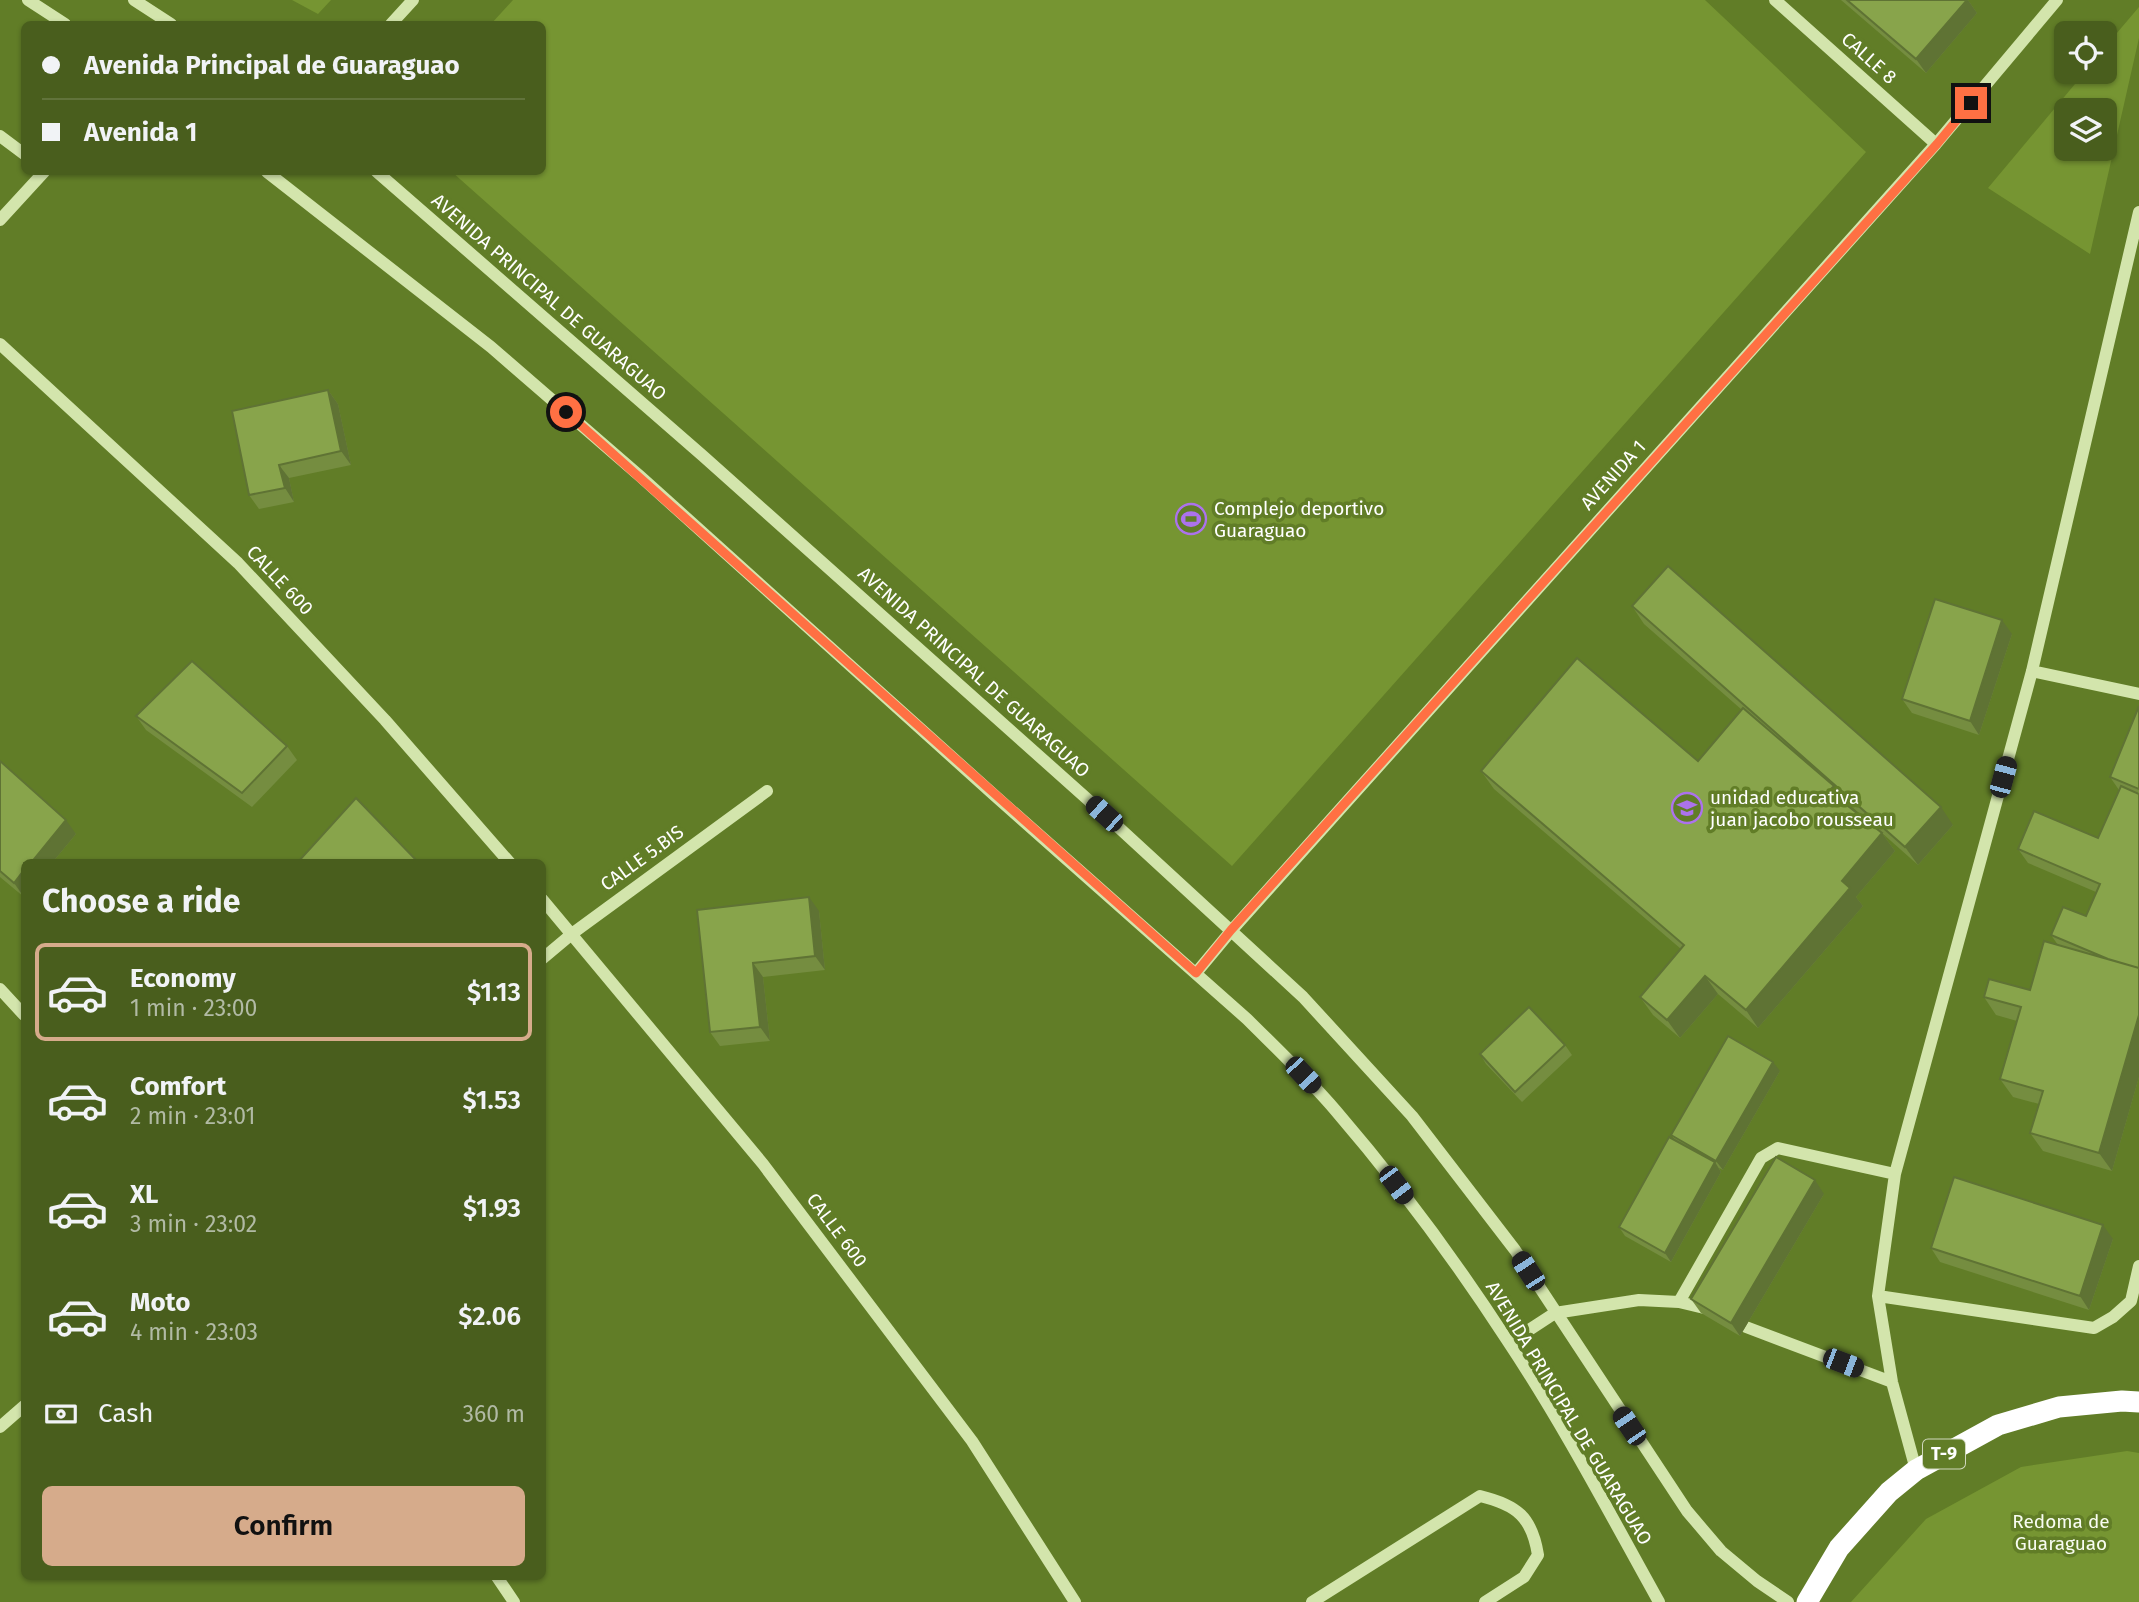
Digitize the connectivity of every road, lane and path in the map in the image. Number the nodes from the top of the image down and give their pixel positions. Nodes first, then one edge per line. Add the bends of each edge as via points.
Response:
1 (28, 0) edge
2 (134, 0) edge
3 (413, 0) edge
4 (1775, 0) edge
5 (2057, 0) edge
6 (60, 21) edge
7 (167, 21) edge
8 (394, 21) edge
9 (0, 136) edge
10 (1937, 144) junction
11 (21, 153) edge
12 (41, 175) edge
13 (271, 175) edge
14 (380, 175) edge
15 (2139, 212) edge
16 (0, 220) edge
17 (0, 344) edge
18 (2032, 671) junction
19 (2139, 694) edge
20 (767, 791) dead end
21 (506, 859) edge
22 (546, 903) edge
23 (1231, 930) junction
24 (573, 933) junction
25 (546, 957) edge
26 (1196, 973) junction
27 (0, 989) edge
28 (21, 1012) edge
29 (1895, 1174) junction
30 (2139, 1266) edge
31 (1878, 1296) junction
32 (1679, 1302) junction
33 (1704, 1308) edge
34 (1555, 1313) junction
35 (1746, 1327) edge
36 (1509, 1343) junction
37 (1892, 1382) junction
38 (2139, 1402) edge
39 (21, 1409) edge
40 (0, 1427) edge
41 (1916, 1470) junction
42 (499, 1580) edge
43 (514, 1602) edge
44 (1075, 1602) edge
45 (1312, 1602) edge
46 (1485, 1602) edge
47 (1659, 1602) edge
48 (1788, 1602) edge
49 (1807, 1602) edge

1 - 6 street
2 - 7 street
3 - 8 street
4 - 10 street, CALLE 8
5 - 10 street, AVENIDA 1
9 - 11 street
10 - 23 street, AVENIDA 1
12 - 16 street
13 - 26 street, AVENIDA PRINCIPAL DE GUARAGUAO via 491,347
14 - 23 street, AVENIDA PRINCIPAL DE GUARAGUAO via 703,456
15 - 18 street
17 - 21 street, CALLE 600 via 238,563
18 - 19 street
18 - 29 street
20 - 24 street, CALLE 5.BIS
22 - 24 street, CALLE 600
23 - 26 street, AVENIDA 1
23 - 34 street, AVENIDA PRINCIPAL DE GUARAGUAO via 1303,997 1412,1116 1514,1250
24 - 25 street, CALLE 5.BIS
24 - 44 street, CALLE 600 via 763,1164 964,1430
26 - 36 street, AVENIDA PRINCIPAL DE GUARAGUAO via 1335,1109 1460,1270
27 - 28 street
29 - 31 street
29 - 32 street via 1778,1148 1761,1158
30 - 31 street via 2131,1301 2094,1328
31 - 37 street
32 - 33 street
32 - 34 street via 1639,1300
34 - 36 street
34 - 48 street, AVENIDA PRINCIPAL DE GUARAGUAO via 1687,1511 1721,1551
35 - 37 street
36 - 47 street, AVENIDA PRINCIPAL DE GUARAGUAO
37 - 41 street
38 - 41 highway, T-9 via 2059,1408 1998,1426
39 - 40 street
41 - 49 highway, T-9 via 1889,1492 1839,1548
42 - 43 street
45 - 46 street via 1480,1496 1505,1502 1528,1522 1538,1555 1524,1577

